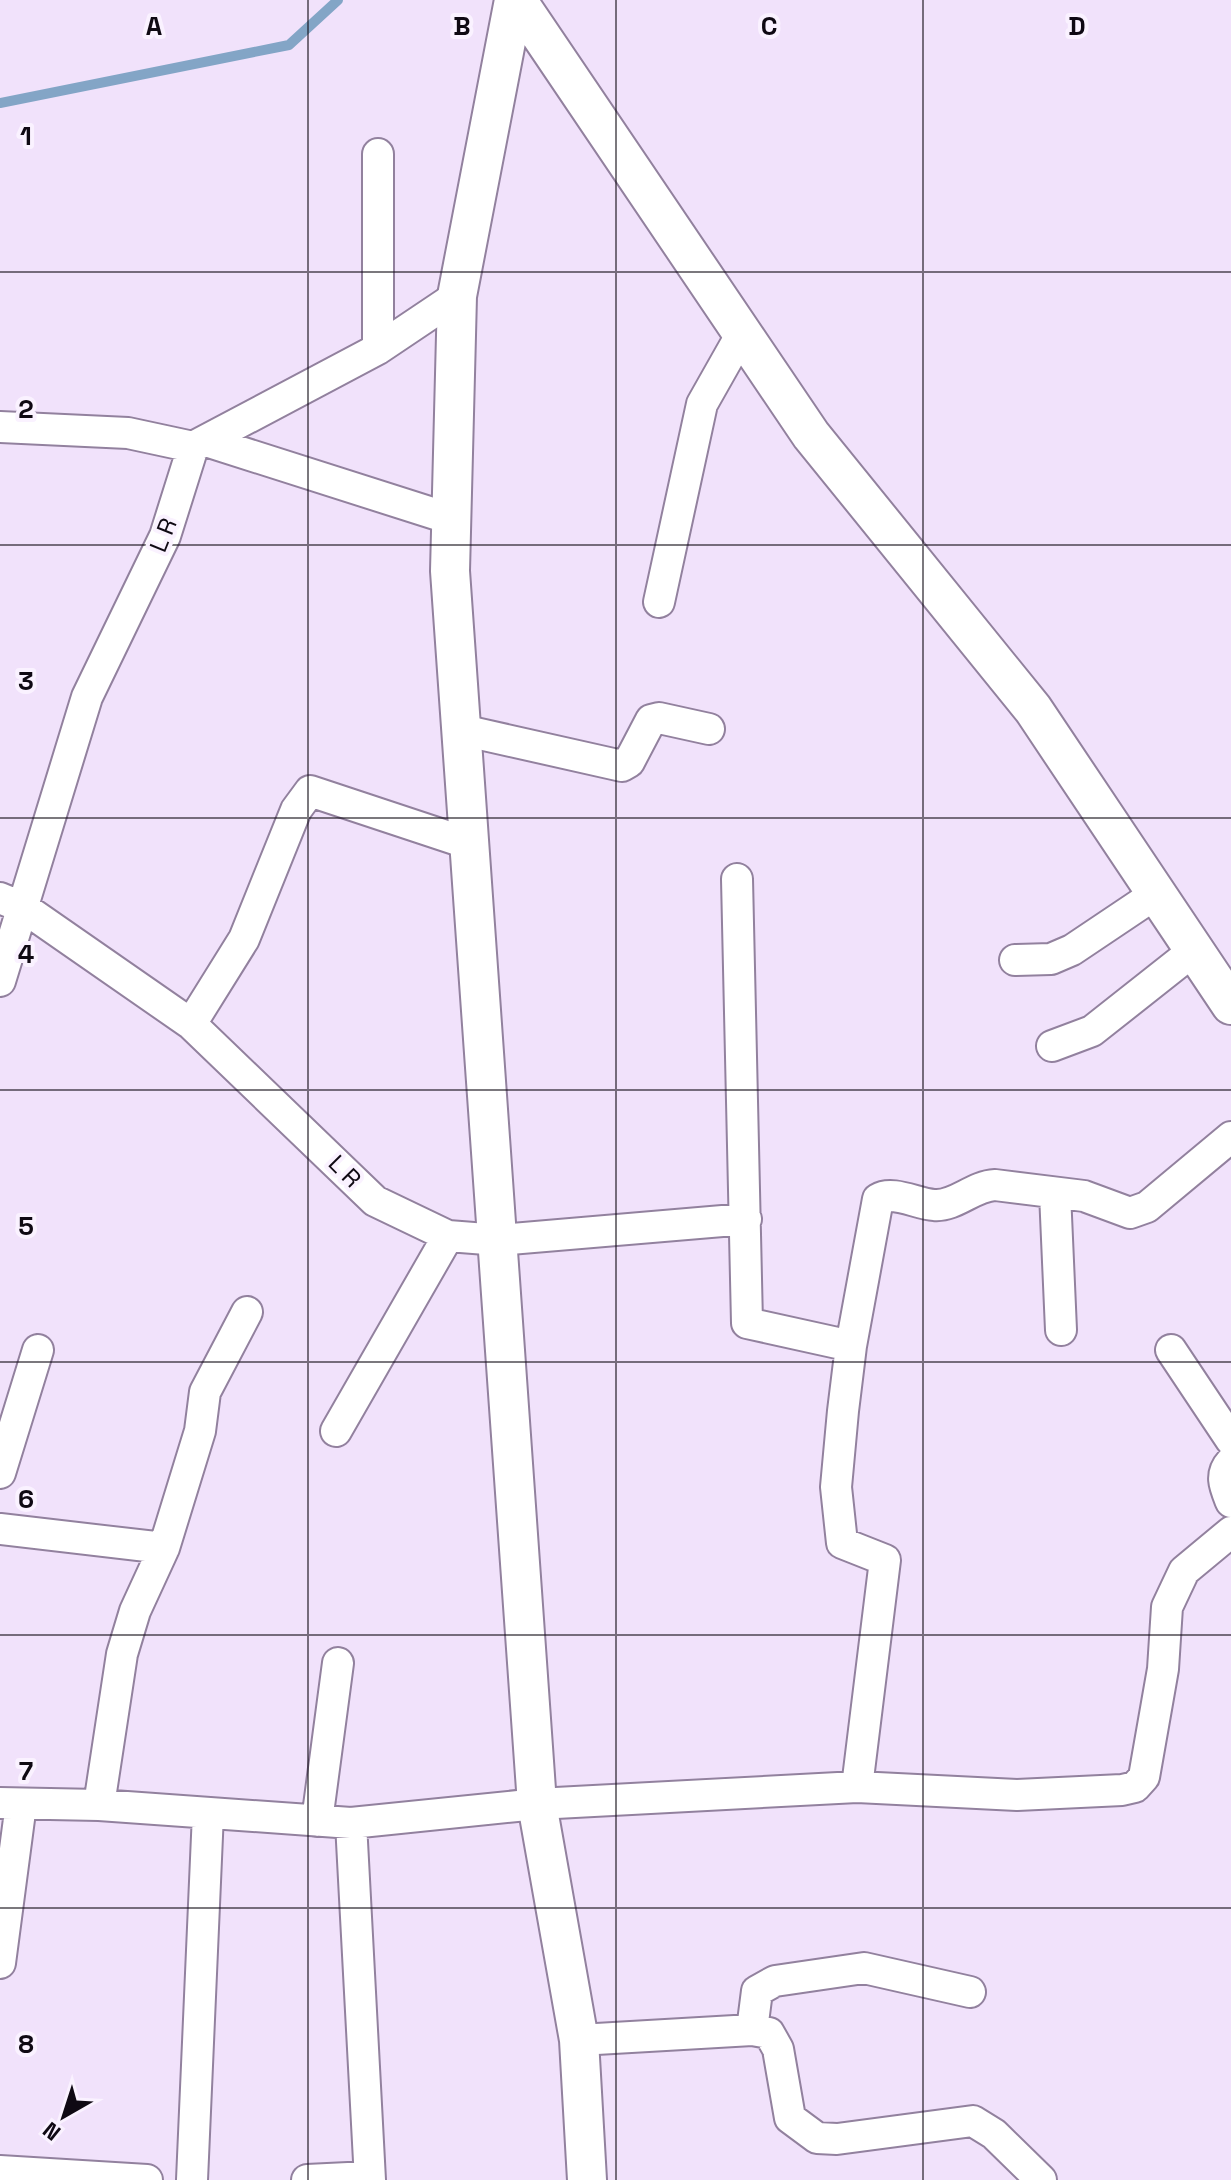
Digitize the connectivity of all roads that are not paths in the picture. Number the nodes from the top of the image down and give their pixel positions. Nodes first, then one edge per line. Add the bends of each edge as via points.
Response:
1 (516, 0) edge
2 (378, 154) dead end
3 (457, 296) junction
4 (741, 335) junction
5 (378, 349) junction
6 (0, 427) edge
7 (199, 444) junction
8 (451, 519) junction
9 (659, 602) dead end
10 (709, 729) dead end
11 (462, 730) junction
12 (470, 844) junction
13 (737, 879) dead end
14 (1157, 893) junction
15 (12, 903) edge
16 (1192, 952) junction
17 (1015, 960) dead end
18 (0, 981) edge
19 (1231, 1005) edge
20 (191, 1024) junction
21 (1052, 1046) dead end
22 (1231, 1137) edge
23 (1055, 1193) junction
24 (746, 1219) junction
25 (448, 1236) junction
26 (499, 1240) junction
27 (247, 1312) dead end
28 (1061, 1330) dead end
29 (851, 1346) junction
30 (38, 1350) dead end
31 (1171, 1350) dead end
32 (336, 1431) dead end
33 (1231, 1440) edge
34 (1231, 1462) edge
35 (0, 1473) edge
36 (1231, 1502) edge
37 (0, 1529) edge
38 (1231, 1532) edge
39 (164, 1548) junction
40 (338, 1663) dead end
41 (857, 1787) junction
42 (10, 1803) edge
43 (537, 1804) junction
44 (99, 1805) junction
45 (208, 1813) junction
46 (317, 1821) junction
47 (351, 1823) junction
48 (1, 1949) edge
49 (970, 1992) dead end
50 (752, 2030) junction
51 (579, 2040) junction
52 (0, 2171) edge
53 (369, 2178) edge
54 (147, 2180) edge
55 (192, 2180) edge
56 (307, 2180) edge
57 (587, 2180) edge
58 (1041, 2180) edge

1 - 3 street
1 - 4 street
2 - 5 street
3 - 5 street
3 - 8 street
4 - 9 street via 702,404
4 - 14 street via 811,435 1033,709
5 - 7 street
6 - 7 street via 128,433
7 - 8 street
7 - 15 street, L R via 165,536 87,697
8 - 11 street
10 - 11 street via 651,720 622,766
11 - 12 street
12 - 20 street via 310,791 296,810 244,939
12 - 26 street
13 - 24 street
14 - 16 street
14 - 17 street via 1072,950 1051,959
15 - 18 street, L R
15 - 20 street, L R
16 - 19 street
16 - 21 street via 1092,1031
20 - 25 street, L R via 375,1201
22 - 23 street via 1147,1207 1130,1213 1084,1196
23 - 28 street
23 - 29 street via 980,1186 937,1206 881,1196 872,1214
24 - 26 street, L R
24 - 29 street via 747,1323
25 - 26 street, L R
25 - 32 street
26 - 43 street
27 - 39 street via 205,1392 193,1458
29 - 41 street via 836,1487 842,1543 885,1560
30 - 35 street
31 - 33 street
34 - 36 street via 1223,1482
37 - 39 street
38 - 41 street via 1184,1571 1167,1607 1154,1727 1144,1777 1135,1787 1017,1795
39 - 44 street via 122,1654
40 - 46 street
41 - 43 street
42 - 44 street
42 - 48 street
43 - 47 street
43 - 51 street
44 - 45 street
45 - 46 street
45 - 55 street
46 - 47 street
47 - 53 street
49 - 50 street via 864,1968 789,1978 757,1991
50 - 51 street
50 - 58 street via 769,2033 778,2049 790,2118 817,2138 973,2121
51 - 57 street
52 - 54 street
53 - 56 street

